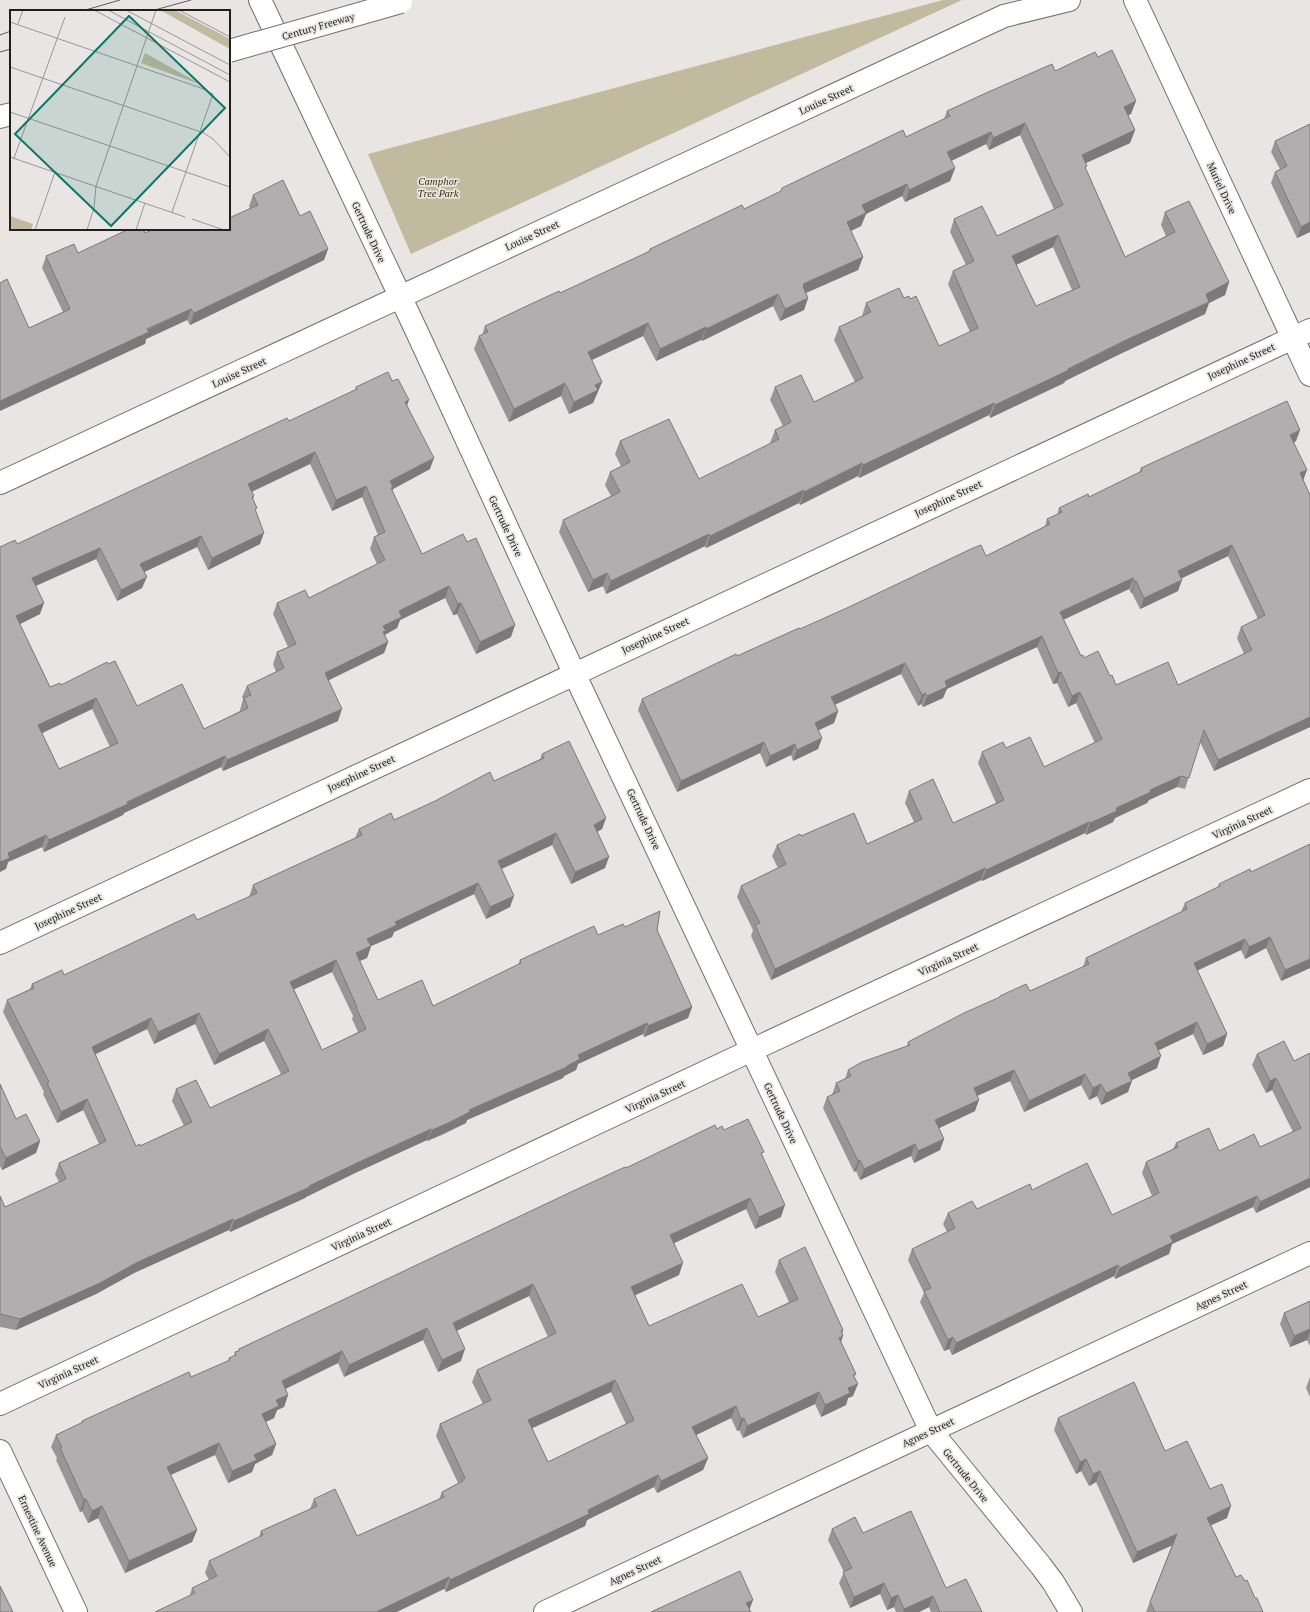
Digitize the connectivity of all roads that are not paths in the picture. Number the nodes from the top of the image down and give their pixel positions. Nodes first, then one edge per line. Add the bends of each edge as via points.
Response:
1 (260, 0) edge
2 (1069, 0) edge
3 (1135, 0) edge
4 (404, 1) edge
5 (230, 51) edge
6 (10, 114) edge
7 (0, 117) edge
8 (400, 297) junction
9 (1301, 333) edge
10 (1310, 376) edge
11 (0, 483) edge
12 (574, 673) junction
13 (1310, 790) edge
14 (0, 943) edge
15 (752, 1050) junction
16 (1310, 1253) edge
17 (0, 1404) edge
18 (930, 1431) junction
19 (0, 1451) edge
20 (76, 1612) edge
21 (546, 1612) edge
22 (1071, 1612) edge

1 - 8 main road, Gertrude Drive
2 - 8 main road, Louise Street via 1004,16
3 - 9 main road, Muriel Drive
4 - 5 main road, Century Freeway, bridge
6 - 7 main road
8 - 11 main road, Louise Street
8 - 12 main road, Gertrude Drive
9 - 10 main road, Muriel Drive
9 - 12 main road, Josephine Street
12 - 14 main road, Josephine Street
12 - 15 main road, Gertrude Drive
13 - 15 main road, Virginia Street
15 - 17 main road, Virginia Street
15 - 18 main road, Gertrude Drive
16 - 18 main road, Agnes Street
18 - 21 main road, Agnes Street
18 - 22 main road, Gertrude Drive via 1041,1566
19 - 20 main road, Ernestine Avenue

